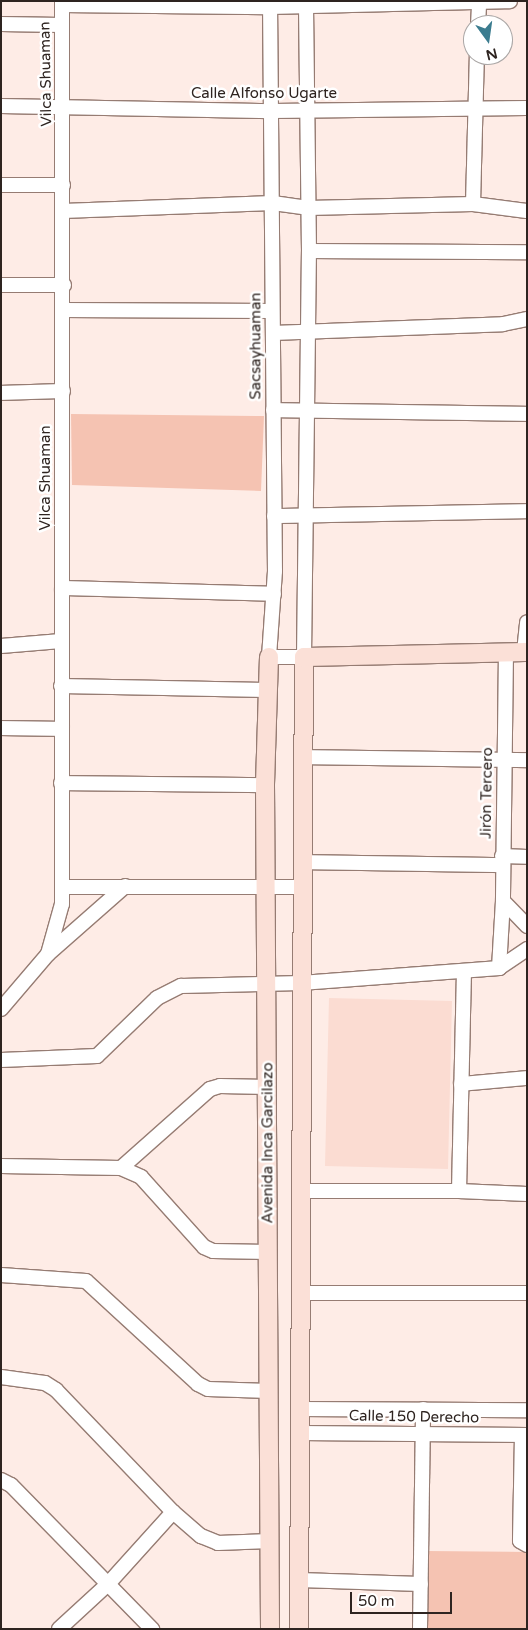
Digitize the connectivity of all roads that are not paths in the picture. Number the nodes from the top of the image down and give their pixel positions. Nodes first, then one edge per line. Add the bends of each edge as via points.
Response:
1 (510, 1) edge
2 (62, 3) edge
3 (479, 3) junction
4 (270, 4) edge
5 (306, 4) edge
6 (478, 15) edge
7 (1, 24) edge
8 (61, 25) junction
9 (476, 65) edge
10 (1, 106) edge
11 (63, 108) junction
12 (474, 108) junction
13 (527, 108) edge
14 (273, 111) junction
15 (307, 111) junction
16 (1, 185) edge
17 (63, 185) junction
18 (273, 203) junction
19 (473, 204) junction
20 (308, 208) junction
21 (63, 210) junction
22 (527, 210) edge
23 (309, 251) junction
24 (527, 252) edge
25 (1, 285) edge
26 (64, 285) junction
27 (63, 310) junction
28 (272, 312) junction
29 (527, 319) edge
30 (274, 333) junction
31 (308, 333) junction
32 (63, 391) junction
33 (1, 393) edge
34 (273, 410) junction
35 (307, 410) junction
36 (527, 414) edge
37 (527, 511) edge
38 (306, 514) junction
39 (274, 516) junction
40 (62, 588) junction
41 (274, 594) junction
42 (527, 622) edge
43 (61, 640) junction
44 (1, 646) edge
45 (506, 651) junction
46 (525, 652) edge
47 (269, 656) junction
48 (304, 657) junction
49 (61, 686) junction
50 (266, 690) junction
51 (1, 728) edge
52 (62, 729) junction
53 (303, 757) junction
54 (504, 760) junction
55 (527, 760) edge
56 (62, 783) junction
57 (265, 785) junction
58 (527, 856) edge
59 (502, 861) junction
60 (303, 862) junction
61 (125, 886) junction
62 (62, 887) junction
63 (265, 887) junction
64 (303, 887) junction
65 (503, 901) junction
66 (527, 926) edge
67 (527, 949) edge
68 (48, 954) junction
69 (499, 968) junction
70 (464, 971) junction
71 (268, 983) junction
72 (302, 983) junction
73 (1, 1009) edge
74 (1, 1060) edge
75 (527, 1078) edge
76 (460, 1084) junction
77 (268, 1087) junction
78 (1, 1166) edge
79 (121, 1168) junction
80 (301, 1191) junction
81 (459, 1191) junction
82 (527, 1194) edge
83 (269, 1252) junction
84 (1, 1275) edge
85 (301, 1293) junction
86 (527, 1293) edge
87 (1, 1377) edge
88 (269, 1391) junction
89 (300, 1409) junction
90 (423, 1409) junction
91 (527, 1410) edge
92 (300, 1433) junction
93 (423, 1434) junction
94 (525, 1435) edge
95 (1, 1480) edge
96 (173, 1512) junction
97 (270, 1541) junction
98 (527, 1546) edge
99 (299, 1580) junction
100 (108, 1584) junction
101 (421, 1584) junction
102 (59, 1629) edge
103 (152, 1629) edge
104 (270, 1629) edge
105 (299, 1629) edge
106 (420, 1629) edge

1 - 3 street
2 - 4 street
2 - 8 street, Vilca Shuaman
3 - 5 street
3 - 6 street
4 - 5 street
4 - 14 street, Sacsayhuaman
5 - 15 street
7 - 8 street
8 - 11 street, Vilca Shuaman
9 - 12 street
10 - 11 street, Calle Alfonso Ugarte
11 - 14 street, Calle Alfonso Ugarte
11 - 17 street, Vilca Shuaman
12 - 13 street, Calle Alfonso Ugarte
12 - 15 street, Calle Alfonso Ugarte
12 - 19 street
14 - 15 street, Calle Alfonso Ugarte
14 - 18 street, Sacsayhuaman
15 - 20 street
16 - 17 street
17 - 21 street, Vilca Shuaman
18 - 20 street
18 - 21 street
18 - 28 street, Sacsayhuaman
19 - 20 street
19 - 22 street
20 - 23 street
21 - 26 street, Vilca Shuaman
23 - 24 street
23 - 31 street
25 - 26 street
26 - 27 street, Vilca Shuaman
27 - 28 street
27 - 32 street, Vilca Shuaman
28 - 30 street, Sacsayhuaman
29 - 31 street via 503,324
30 - 31 street
30 - 34 street, Sacsayhuaman
31 - 35 street
32 - 33 street
32 - 40 street, Vilca Shuaman
34 - 35 street
34 - 39 street, Sacsayhuaman
35 - 36 street
35 - 38 street
37 - 38 street
38 - 39 street
38 - 48 street
39 - 41 street, Sacsayhuaman
40 - 41 street
40 - 43 street, Vilca Shuaman
41 - 47 street, Sacsayhuaman
42 - 46 street
43 - 44 street
43 - 49 street, Vilca Shuaman
45 - 46 main road
45 - 48 main road
45 - 54 street, Jirón Tercero
47 - 48 street
47 - 50 main road, Avenida Inca Garcilazo
48 - 53 main road
49 - 50 street
49 - 52 street, Vilca Shuaman
50 - 57 main road, Avenida Inca Garcilazo
51 - 52 street
52 - 56 street, Vilca Shuaman
53 - 54 street
53 - 60 main road
54 - 55 street
54 - 59 street, Jirón Tercero
56 - 57 street
56 - 62 street, Vilca Shuaman
57 - 63 main road, Avenida Inca Garcilazo
58 - 59 street
59 - 60 street
59 - 65 street, Jirón Tercero
60 - 64 main road
61 - 62 street
61 - 63 street
61 - 68 street
62 - 68 street, Vilca Shuaman via 62,904
63 - 64 street
63 - 71 main road, Avenida Inca Garcilazo
64 - 72 main road
65 - 66 street
65 - 69 street, Jirón Tercero
67 - 69 street
68 - 73 street
69 - 70 street
70 - 72 street
70 - 76 street
71 - 72 street
71 - 74 street via 182,986 170,990 97,1056
71 - 77 main road, Avenida Inca Garcilazo
72 - 80 main road
75 - 76 street
76 - 81 street
77 - 79 street via 220,1086 210,1089
77 - 83 main road, Avenida Inca Garcilazo
78 - 79 street
79 - 83 street via 140,1177 204,1247 213,1251
80 - 81 street
80 - 85 main road
81 - 82 street
83 - 88 main road, Avenida Inca Garcilazo
84 - 88 street via 86,1281 95,1285 198,1384 217,1390
85 - 86 street
85 - 89 main road
87 - 96 street via 45,1383 56,1390
88 - 97 main road, Avenida Inca Garcilazo
89 - 90 street, Calle 150 Derecho
89 - 92 main road
90 - 91 street, Calle 150 Derecho
90 - 93 street
92 - 93 street, Calle 150 Derecho
92 - 99 main road
93 - 94 street, Calle 150 Derecho
93 - 101 street
94 - 98 street via 520,1541
95 - 100 street via 11,1485
96 - 97 street via 210,1541
96 - 100 street
97 - 104 main road, Avenida Inca Garcilazo
99 - 101 street
99 - 105 main road
100 - 102 street
100 - 103 street
101 - 106 street

